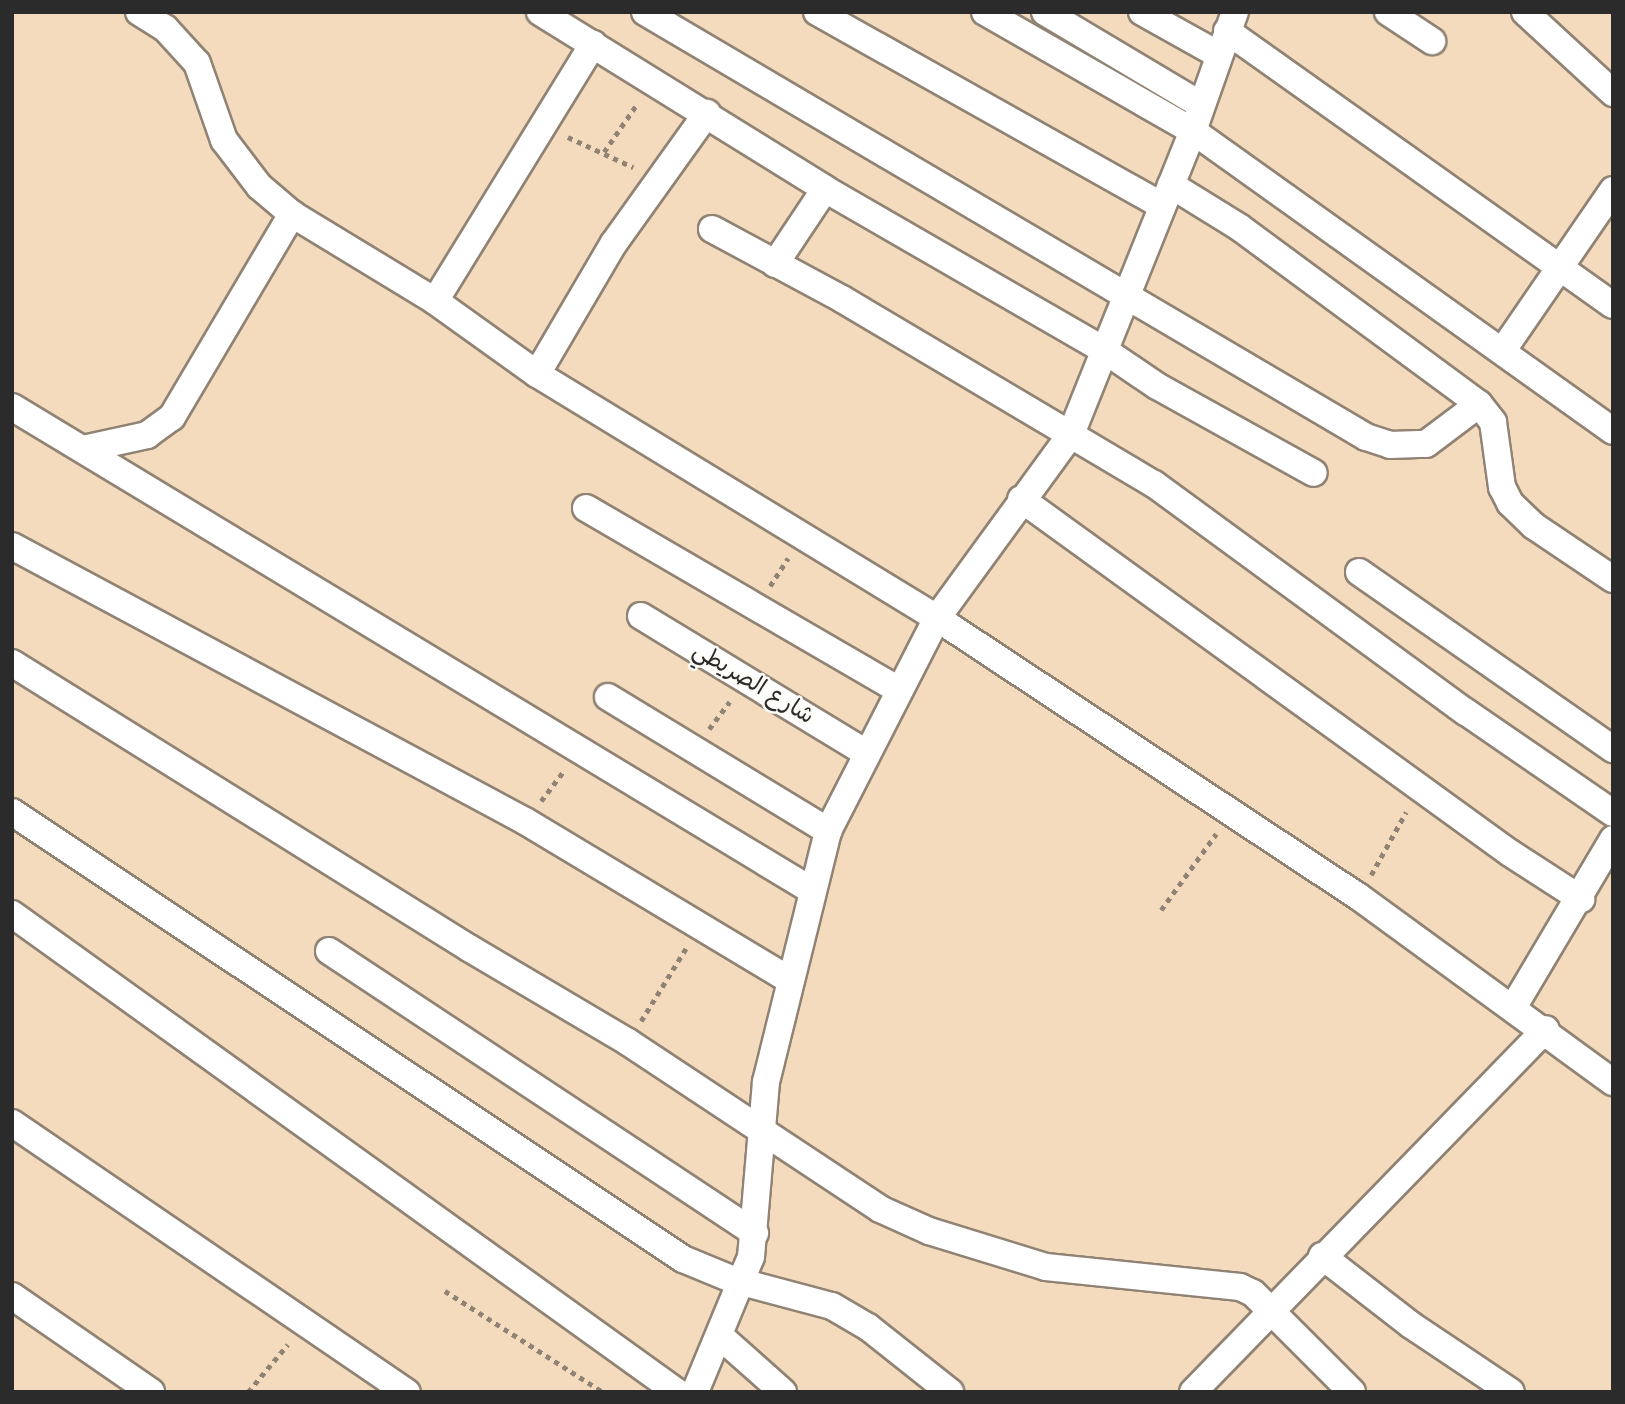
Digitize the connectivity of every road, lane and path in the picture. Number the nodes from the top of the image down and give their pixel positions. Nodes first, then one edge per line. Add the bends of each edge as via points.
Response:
1 (139, 12) edge
2 (540, 12) edge
3 (645, 12) edge
4 (817, 12) edge
5 (985, 12) edge
6 (1045, 12) edge
7 (1142, 12) edge
8 (1388, 12) edge
9 (1525, 12) edge
10 (1227, 32) edge
11 (1432, 41) dead end
12 (593, 44) junction
13 (654, 81) junction
14 (1613, 93) edge
15 (1201, 105) junction
16 (707, 113) junction
17 (545, 127) junction
18 (1193, 131) junction
19 (604, 152) junction
20 (656, 179) junction
21 (825, 188) junction
22 (1613, 190) edge
23 (1167, 196) junction
24 (292, 214) junction
25 (712, 229) dead end
26 (775, 264) junction
27 (1558, 265) junction
28 (1129, 294) junction
29 (435, 301) junction
30 (1613, 305) edge
31 (1104, 350) junction
32 (1503, 350) junction
33 (537, 374) junction
34 (1479, 404) junction
35 (12, 407) edge
36 (1613, 431) edge
37 (1071, 434) junction
38 (83, 449) junction
39 (1314, 473) dead end
40 (1021, 499) junction
41 (586, 508) dead end
42 (804, 534) junction
43 (12, 546) edge
44 (1359, 572) dead end
45 (1613, 579) edge
46 (757, 607) junction
47 (640, 616) dead end
48 (937, 618) junction
49 (12, 663) edge
50 (746, 679) junction
51 (897, 689) junction
52 (608, 697) dead end
53 (582, 749) junction
54 (1613, 749) edge
55 (694, 750) junction
56 (865, 752) junction
57 (1421, 785) junction
58 (12, 812) edge
59 (1231, 813) junction
60 (1613, 813) edge
61 (525, 821) junction
62 (828, 831) junction
63 (1613, 839) edge
64 (811, 890) junction
65 (1359, 897) junction
66 (1581, 899) junction
67 (1161, 910) dead end
68 (12, 914) edge
69 (698, 929) junction
70 (329, 950) dead end
71 (791, 981) junction
72 (1514, 1006) junction
73 (1546, 1029) junction
74 (628, 1042) junction
75 (1613, 1082) edge
76 (12, 1123) edge
77 (760, 1126) junction
78 (755, 1233) junction
79 (1322, 1256) junction
80 (744, 1282) junction
81 (445, 1291) dead end
82 (12, 1296) edge
83 (1272, 1311) junction
84 (304, 1324) junction
85 (721, 1337) junction
86 (1204, 1388) edge
87 (151, 1392) edge
88 (248, 1392) edge
89 (407, 1392) edge
90 (603, 1392) edge
91 (677, 1392) edge
92 (695, 1392) edge
93 (783, 1392) edge
94 (950, 1392) edge
95 (1352, 1392) edge
96 (1511, 1392) edge

1 - 24 street via 164,28 197,63 224,140 259,186
2 - 12 street
3 - 28 street
4 - 23 street
5 - 18 street
6 - 15 street
7 - 10 street
8 - 11 street
9 - 14 street
10 - 15 street
10 - 27 street
12 - 13 street
12 - 17 street
13 - 16 street
13 - 19 path
15 - 18 street
16 - 20 street
16 - 21 street
17 - 19 path
17 - 29 street
18 - 23 street
18 - 32 street
19 - 20 path
20 - 33 street
21 - 26 street
21 - 31 street
22 - 27 street
23 - 28 street
23 - 34 street via 1239,226
24 - 29 street
24 - 38 street via 173,417 147,435
25 - 26 street
26 - 37 street
27 - 30 street
27 - 32 street
28 - 31 street
28 - 34 street via 1331,420 1390,445 1426,444
29 - 33 street
31 - 37 street
31 - 39 street via 1157,386
32 - 36 street
33 - 42 street
34 - 45 street via 1493,422 1502,487 1510,503 1534,526
35 - 38 street
37 - 40 street
37 - 60 street via 1205,519 1466,712
38 - 53 street
40 - 48 street
40 - 57 street
41 - 46 street
42 - 46 path
42 - 48 street
43 - 61 street
44 - 54 street
46 - 51 street
47 - 50 street, شارع الصريطي
48 - 51 street
48 - 59 street
49 - 74 street via 457,941
50 - 55 path
50 - 56 street, شارع الصريطي
51 - 56 street
52 - 55 street
53 - 61 path
53 - 64 street
55 - 62 street
56 - 62 street
57 - 65 path
57 - 66 street via 1510,853
58 - 80 street via 659,1244 703,1269
59 - 65 street
59 - 67 path
61 - 69 street
62 - 64 street
63 - 66 street
64 - 71 street
65 - 72 street
66 - 72 street
68 - 91 street
69 - 71 street
69 - 74 path
70 - 78 street
71 - 77 street
72 - 73 street
73 - 75 street
73 - 79 street
74 - 77 street
76 - 84 street
77 - 78 street
77 - 83 street via 880,1209 929,1231 1005,1257 1066,1271 1230,1285 1253,1293
78 - 80 street
79 - 83 street
79 - 96 street via 1410,1325
80 - 85 street
80 - 94 street via 832,1306 867,1327
81 - 90 path
82 - 87 street
83 - 86 street
83 - 95 street
84 - 88 path
84 - 89 street
85 - 92 street
85 - 93 street

